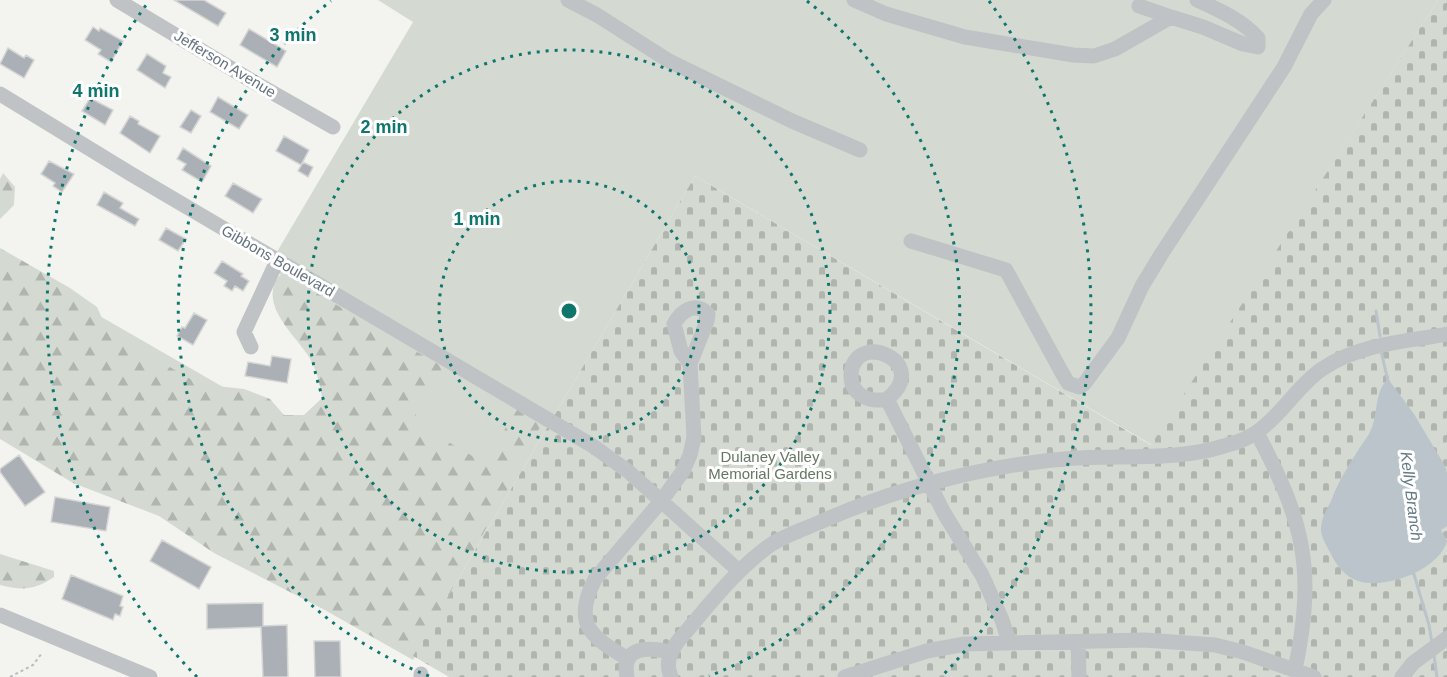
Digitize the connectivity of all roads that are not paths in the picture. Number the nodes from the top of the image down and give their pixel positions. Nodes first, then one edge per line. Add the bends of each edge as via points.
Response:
1 (117, 0) edge
2 (568, 0) edge
3 (854, 0) edge
4 (1197, 0) edge
5 (1324, 0) edge
6 (1139, 6) dead end
7 (1171, 17) junction
8 (0, 93) edge
9 (333, 127) dead end
10 (860, 150) dead end
11 (911, 241) dead end
12 (277, 261) junction
13 (1447, 334) edge
14 (251, 347) dead end
15 (690, 364) dead end
16 (887, 399) dead end
17 (1257, 433) junction
18 (928, 484) junction
19 (662, 500) junction
20 (740, 571) junction
21 (0, 615) edge
22 (1447, 638) edge
23 (1009, 642) junction
24 (1078, 642) junction
25 (671, 652) junction
26 (628, 659) junction
27 (1295, 670) junction
28 (150, 677) edge
29 (627, 677) edge
30 (671, 677) edge
31 (845, 677) edge
32 (1079, 677) edge
33 (1314, 677) edge
34 (1402, 677) edge

1 - 9 street, Jefferson Avenue
2 - 10 street via 669,61
3 - 7 street via 886,14 965,36 1073,55 1094,56 1115,49
4 - 7 street via 1252,31 1258,38 1258,47
5 - 11 street via 1311,14 1284,67 1162,253 1118,338 1079,387 1068,383 1006,270
6 - 7 street
8 - 12 street, Gibbons Boulevard
12 - 14 street via 244,332
12 - 19 street, Gibbons Boulevard via 558,424 629,472
13 - 17 street via 1373,347 1339,360 1308,380
15 - 19 street via 694,437 683,471
16 - 18 street
17 - 18 street via 1199,452 1044,461
17 - 27 street via 1288,497 1304,556 1305,613
18 - 20 street via 884,496 796,532 770,545
18 - 23 street via 982,575
19 - 20 street, Gibbons Boulevard
19 - 26 street via 595,579 585,603 593,636
20 - 25 street
21 - 28 street
22 - 34 street via 1421,655
23 - 24 street
23 - 31 street via 927,651
24 - 27 street via 1145,640 1215,645
24 - 32 street
25 - 26 street via 645,648
25 - 30 street
26 - 29 street
27 - 33 street

